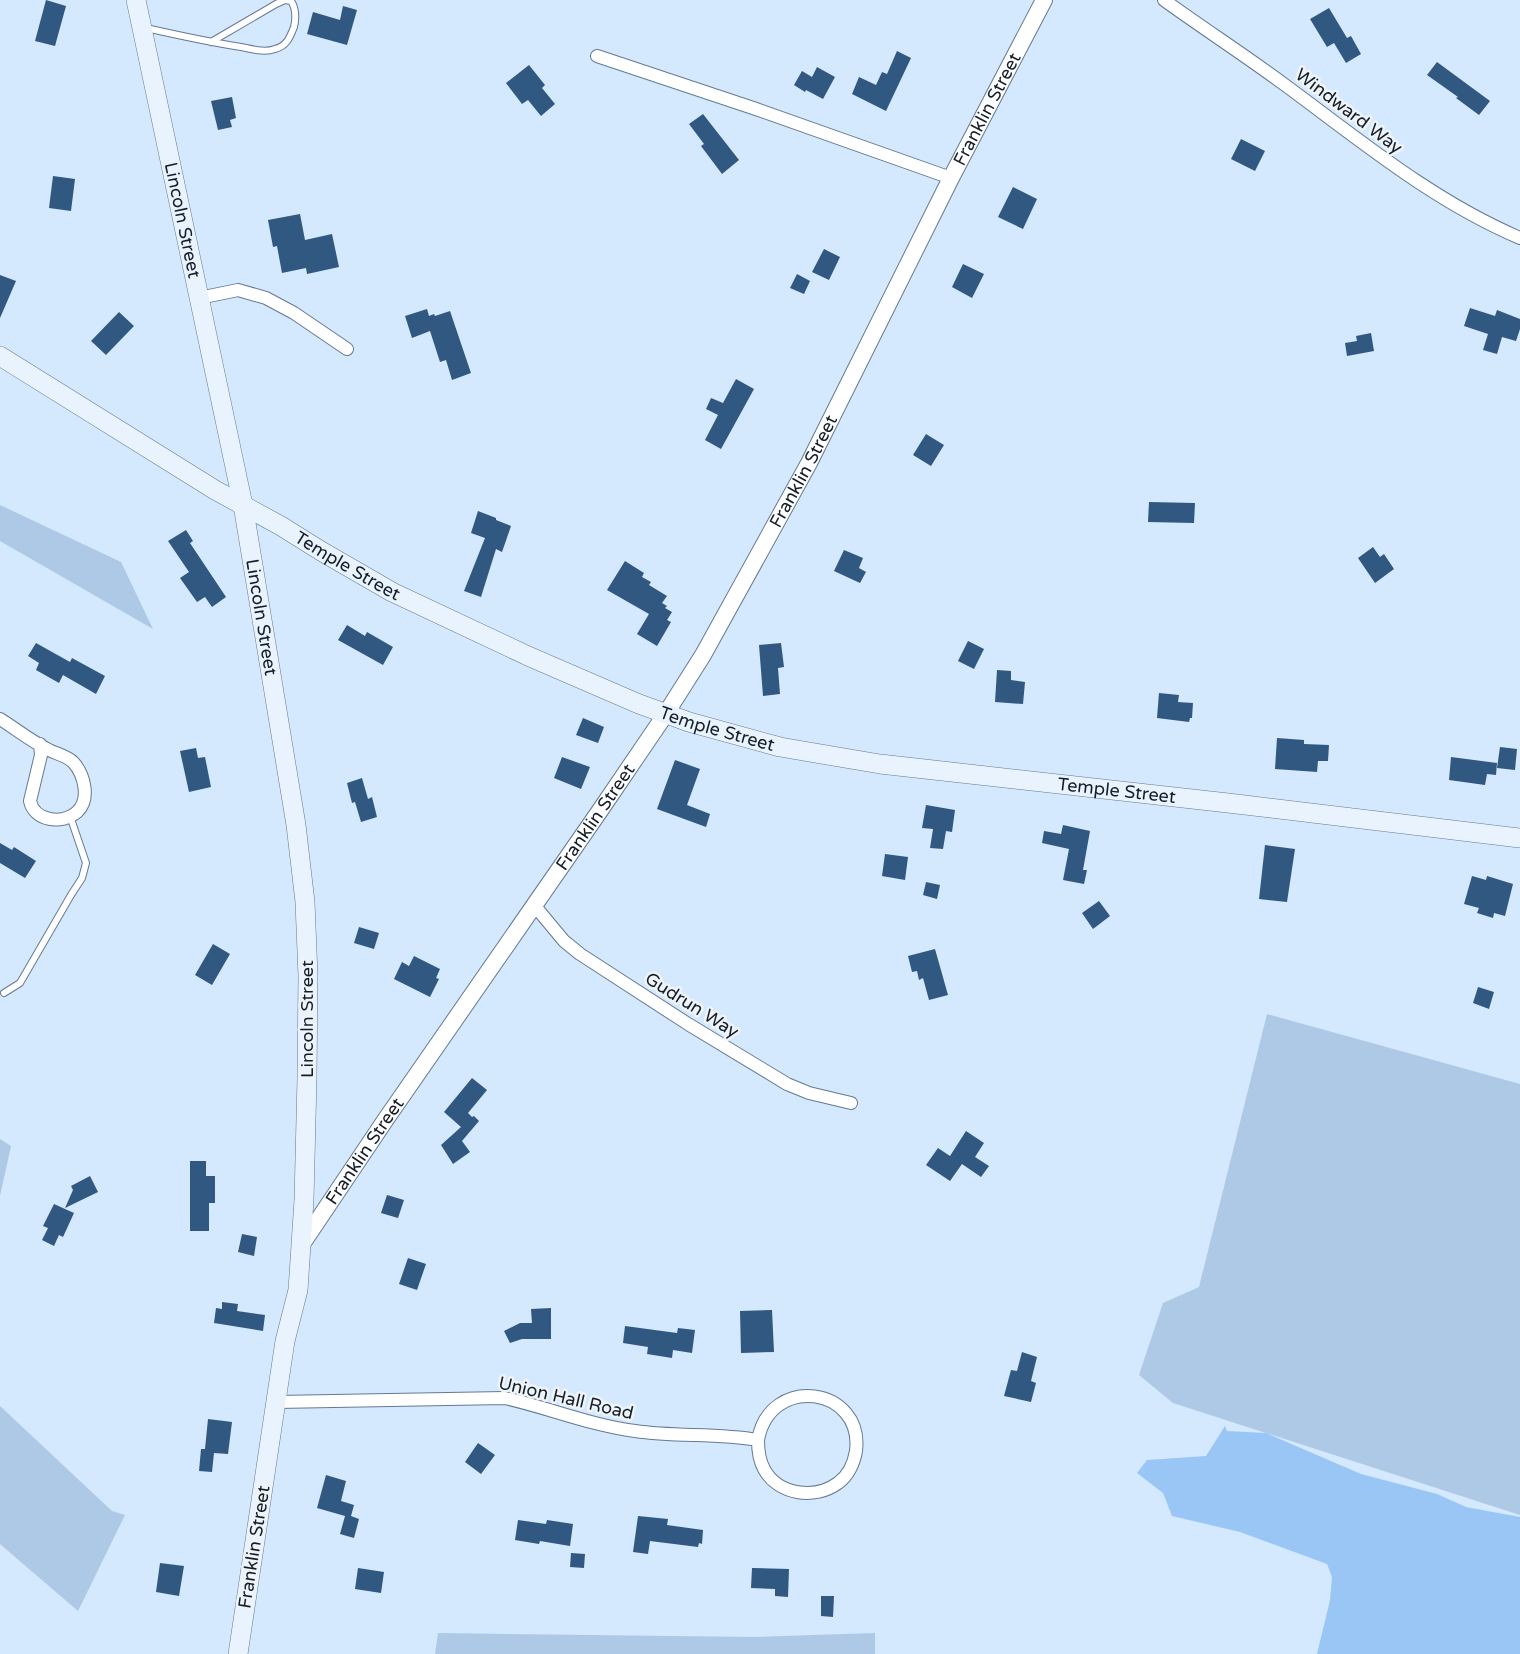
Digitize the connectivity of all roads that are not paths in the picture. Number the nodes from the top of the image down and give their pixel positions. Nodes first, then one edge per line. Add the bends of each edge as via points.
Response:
1 (136, 0) edge
2 (1044, 0) edge
3 (1164, 0) edge
4 (142, 28) junction
5 (211, 42) junction
6 (598, 56) dead end
7 (952, 178) junction
8 (1520, 238) edge
9 (199, 298) junction
10 (348, 349) dead end
11 (0, 356) edge
12 (243, 505) junction
13 (665, 715) junction
14 (0, 719) edge
15 (40, 744) junction
16 (70, 816) junction
17 (1520, 838) edge
18 (534, 905) junction
19 (4, 993) dead end
20 (851, 1103) dead end
21 (302, 1244) junction
22 (276, 1402) junction
23 (758, 1440) junction
24 (238, 1654) edge

1 - 4 main road, Lincoln Street
2 - 7 street, Franklin Street
3 - 8 street, Windward Way via 1418,183 1458,208
4 - 5 lane
4 - 9 main road, Lincoln Street
5 - 5 lane via 275,50 289,40 295,23 294,4 285,0 276,4
6 - 7 street
7 - 13 street, Franklin Street via 809,463 703,655
9 - 10 street via 238,290 266,298
9 - 12 main road, Lincoln Street
11 - 12 main road, Temple Street
12 - 13 main road, Temple Street via 409,600 493,641
12 - 21 main road, Lincoln Street via 296,825 305,902 308,1041
13 - 17 main road, Temple Street via 749,739 845,759
13 - 18 street, Franklin Street
14 - 15 street
15 - 16 street via 72,761 82,777 82,804
15 - 16 street via 41,755 30,800 32,808 49,819
16 - 19 lane via 86,863 82,878 20,983
18 - 20 street, Gudrun Way via 564,941 580,954 688,1024 788,1084
18 - 21 street, Franklin Street
21 - 22 main road, Franklin Street via 298,1290 285,1341
22 - 23 street, Union Hall Road via 505,1398 617,1428
22 - 24 main road, Franklin Street
23 - 23 street via 761,1425 771,1410 789,1398 810,1395 826,1398 844,1412 855,1432 857,1445 852,1465 838,1483 820,1492 799,1493 776,1483 765,1471 759,1457

